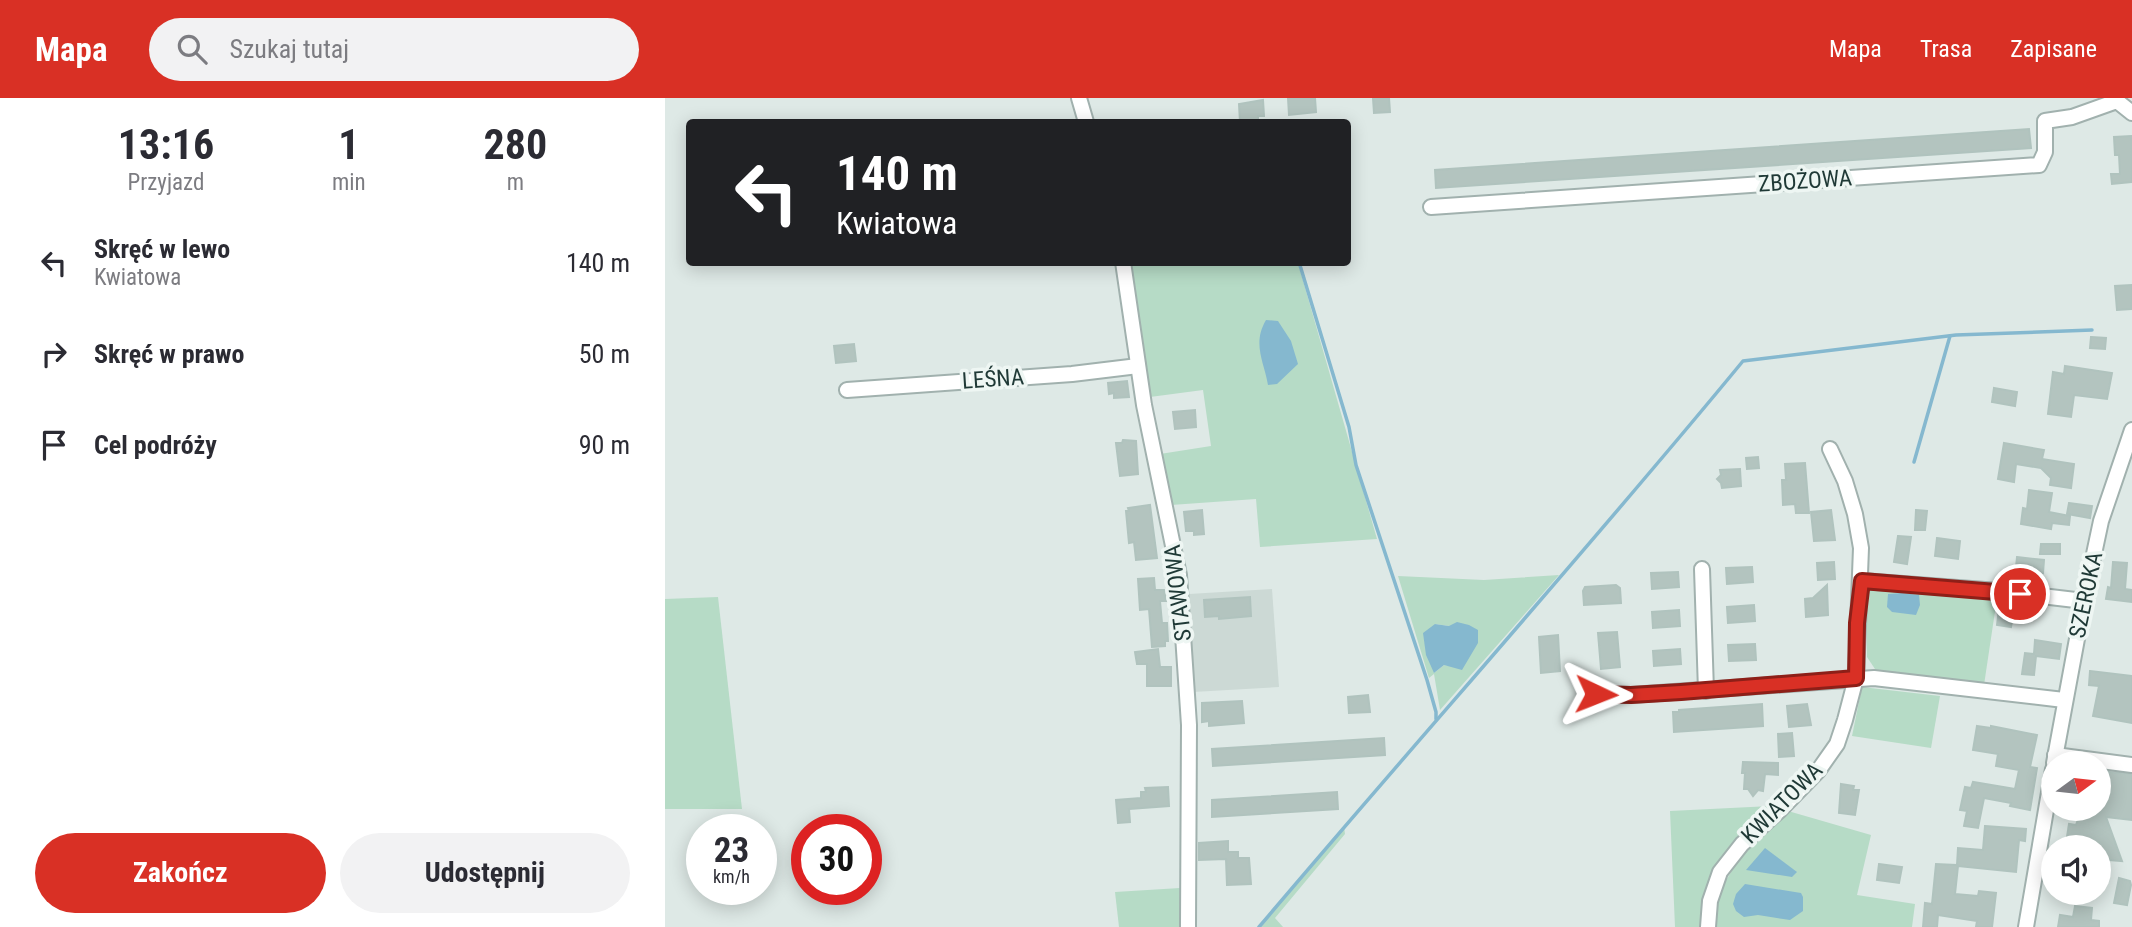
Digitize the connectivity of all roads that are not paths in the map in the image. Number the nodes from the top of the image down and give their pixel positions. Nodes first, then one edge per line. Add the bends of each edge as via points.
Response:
1 (1079, 98) edge
2 (2132, 113) edge
3 (1085, 119) edge
4 (1431, 207) dead end
5 (1124, 266) edge
6 (1138, 366) junction
7 (847, 390) dead end
8 (2132, 430) edge
9 (1831, 449) dead end
10 (1702, 569) dead end
11 (1862, 581) junction
12 (2084, 601) junction
13 (1856, 678) junction
14 (1706, 691) junction
15 (1596, 694) dead end
16 (2064, 700) junction
17 (2056, 751) edge
18 (2111, 764) edge
19 (2132, 765) edge
20 (2044, 821) edge
21 (1188, 927) edge
22 (1708, 927) edge
23 (2026, 927) edge

1 - 3 street
2 - 4 street, ZBOŻOWA via 2117,101 2073,117 2045,121 2045,152 2039,165
5 - 6 street, STAWOWA
6 - 7 street, LEŚNA
6 - 21 street, STAWOWA via 1179,575 1189,725
8 - 12 street, SZEROKA via 2101,521
9 - 11 street, KWIATOWA via 1856,514
10 - 14 street
11 - 12 street
11 - 13 street, KWIATOWA
12 - 16 street, SZEROKA
13 - 14 street
13 - 16 street
13 - 22 street, KWIATOWA via 1837,744 1797,794 1742,844 1720,872 1710,901
14 - 15 street
16 - 17 street, SZEROKA
18 - 19 street
20 - 23 street, SZEROKA

